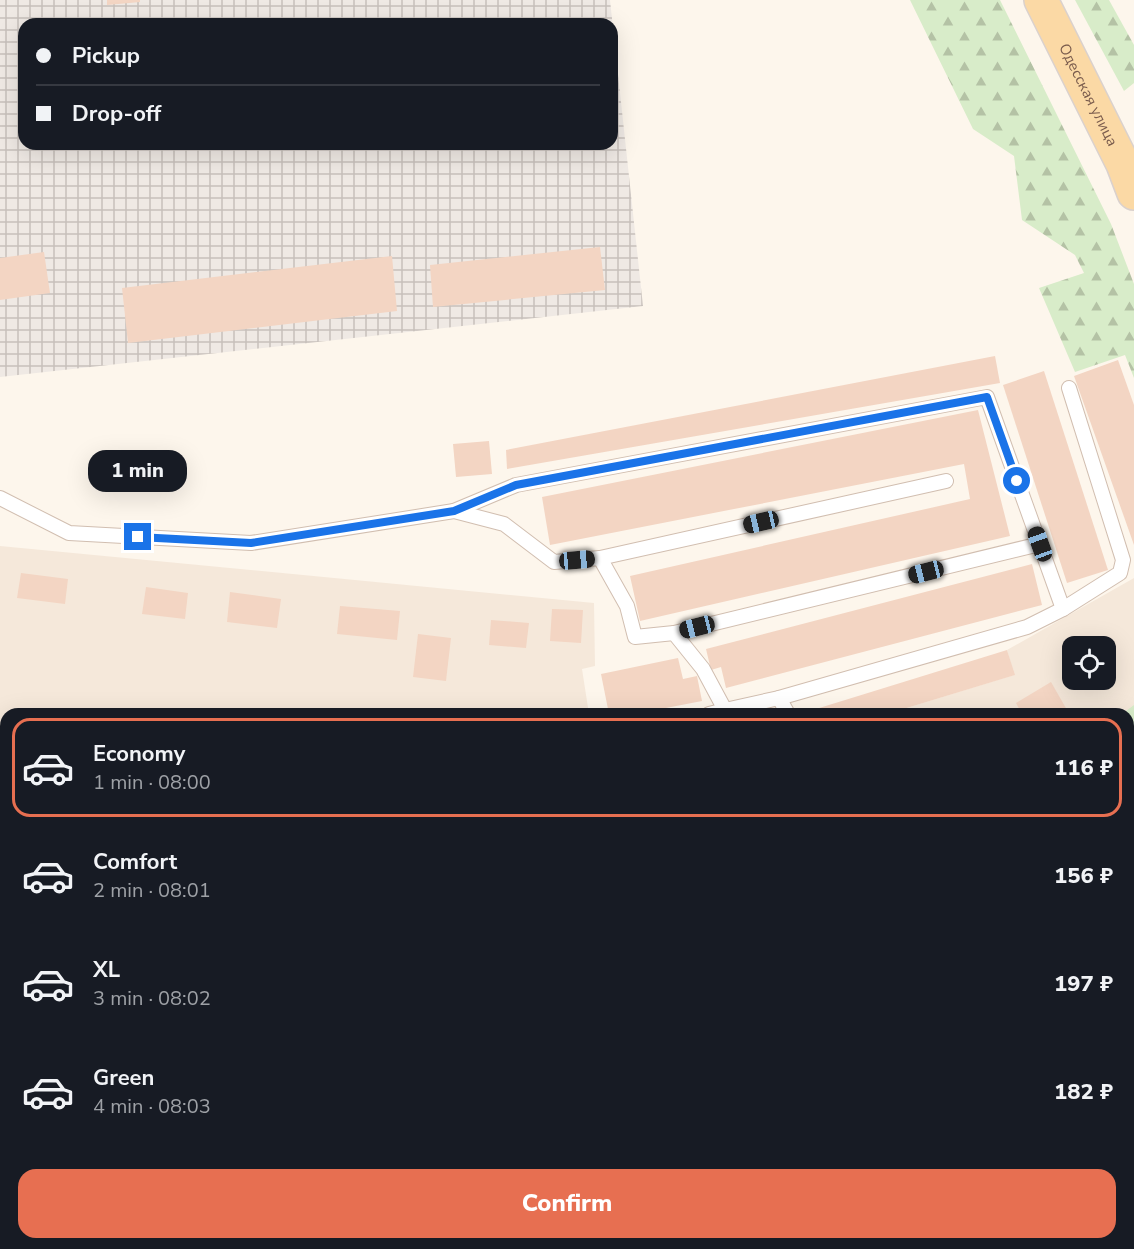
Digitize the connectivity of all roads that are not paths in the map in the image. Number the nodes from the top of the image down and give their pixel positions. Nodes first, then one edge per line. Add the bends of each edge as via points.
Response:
1 (1041, 0) edge
2 (1134, 193) edge
3 (1069, 388) dead end
4 (946, 482) dead end
5 (0, 498) edge
6 (454, 511) junction
7 (1040, 544) junction
8 (600, 558) junction
9 (1063, 609) junction
10 (674, 633) junction
11 (779, 698) junction
12 (724, 708) edge
13 (734, 708) edge
14 (785, 708) edge

1 - 2 main road, Одесская улица
3 - 9 lane via 1123,560 1120,573
4 - 8 lane
5 - 6 lane via 69,533 251,543
6 - 7 lane via 516,485 987,397
6 - 8 lane via 504,524 554,562
7 - 9 lane
7 - 10 lane
8 - 10 lane via 627,606 635,637
9 - 11 lane via 1027,627
10 - 12 lane via 703,669
11 - 13 lane
11 - 14 lane

